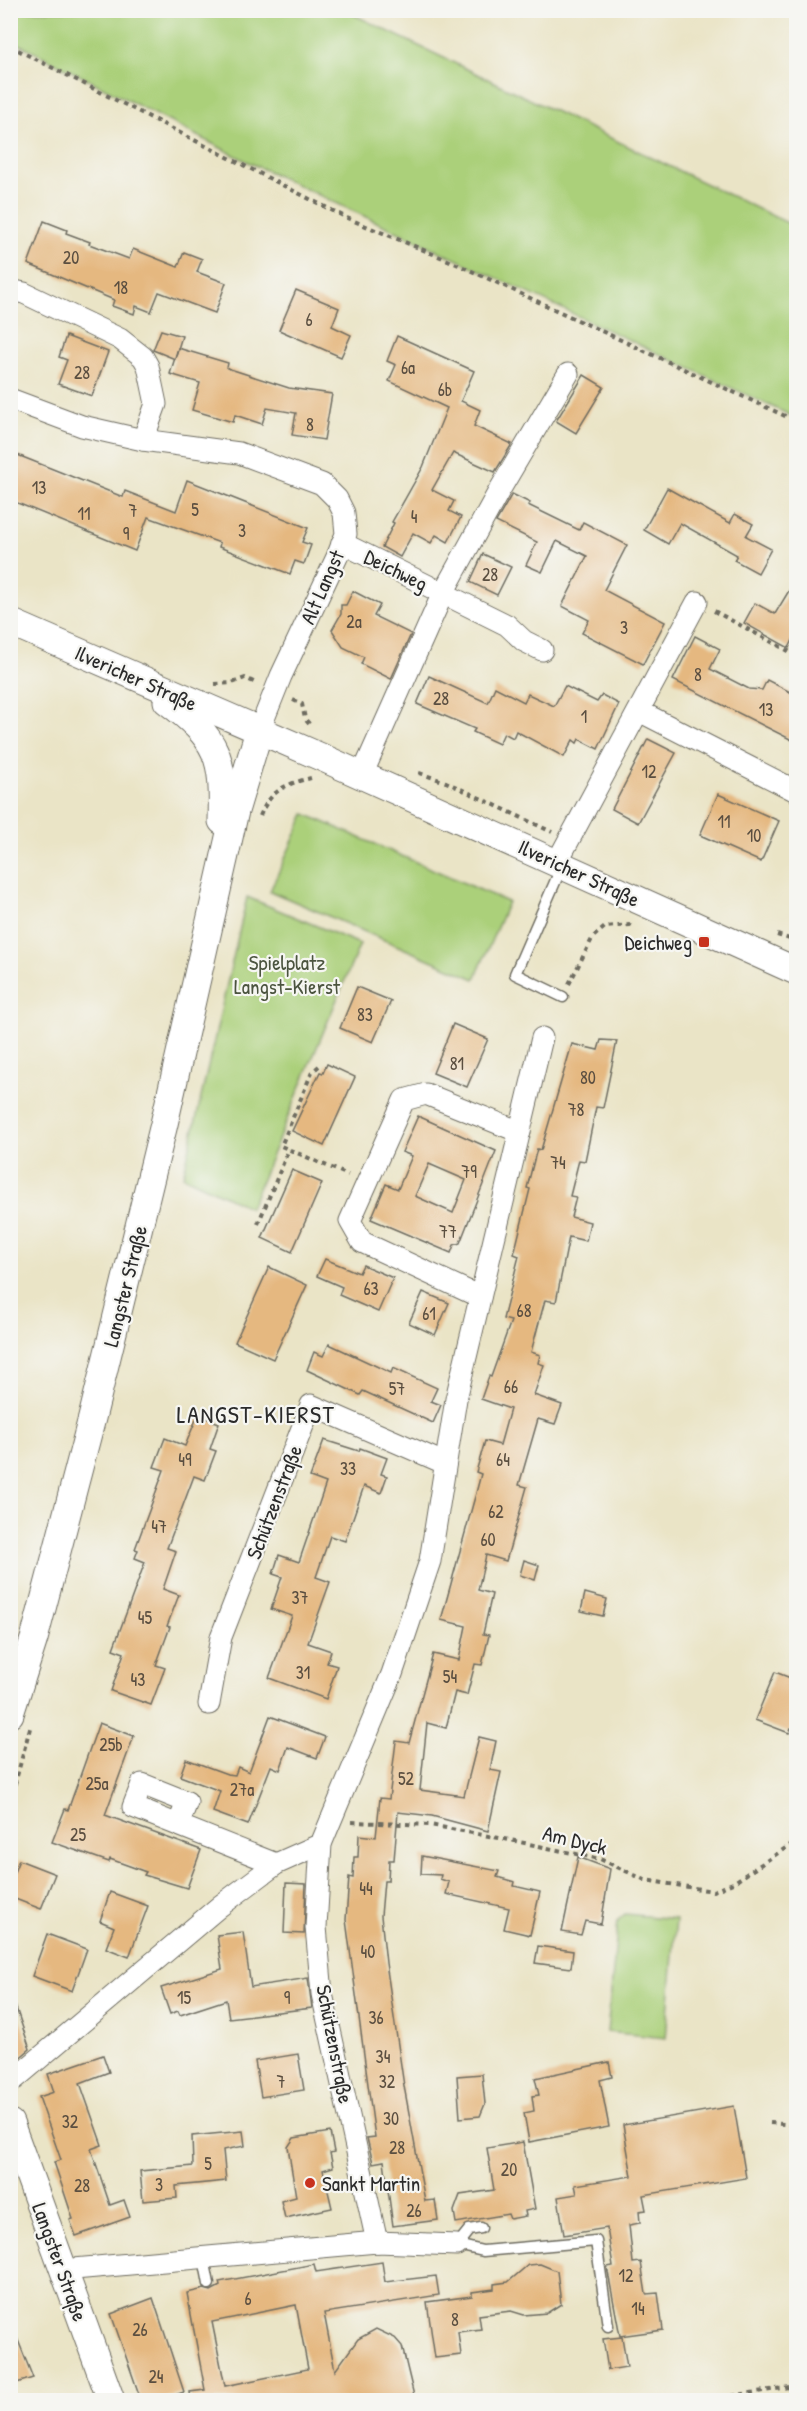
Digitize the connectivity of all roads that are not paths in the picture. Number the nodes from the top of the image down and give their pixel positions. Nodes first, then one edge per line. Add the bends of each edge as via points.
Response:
1 (10, 290) edge
2 (568, 374) dead end
3 (10, 399) edge
4 (143, 440) junction
5 (342, 543) junction
6 (443, 593) junction
7 (697, 602) road end
8 (10, 622) edge
9 (542, 650) dead end
10 (140, 680) junction
11 (639, 711) junction
12 (259, 731) junction
13 (362, 775) junction
14 (796, 791) edge
15 (225, 854) junction
16 (560, 864) junction
17 (796, 971) edge
18 (563, 997) road end
19 (542, 1038) dead end
20 (520, 1132) junction
21 (480, 1297) junction
22 (444, 1463) junction
23 (209, 1704) dead end
24 (10, 1714) edge
25 (178, 1825) dead end
26 (321, 1844) junction
27 (276, 1864) junction
28 (10, 2083) edge
29 (10, 2123) edge
30 (481, 2228) dead end
31 (377, 2242) junction
32 (457, 2245) junction
33 (204, 2258) junction
34 (63, 2270) junction
35 (209, 2284) dead end
36 (608, 2326) dead end
37 (111, 2400) edge

1 - 4 street via 120,339 143,357 156,404
2 - 6 street
3 - 4 street, Alt Langst via 82,426
4 - 5 street, Alt Langst via 239,453 322,484 344,513 346,534
5 - 6 street, Deichweg
5 - 12 street, Alt Langst
6 - 9 street, Deichweg via 507,625 524,641
6 - 13 street
7 - 11 street
8 - 10 street, Ilvericher Straße
10 - 12 street, Ilvericher Straße
10 - 15 street, Langster Straße via 206,734 216,750 222,767
11 - 14 street
11 - 16 street
12 - 13 street, Ilvericher Straße
12 - 15 street, Langster Straße
13 - 16 street, Ilvericher Straße
15 - 24 street, Langster Straße via 93,1418
16 - 17 street, Ilvericher Straße
16 - 18 lane via 515,974
19 - 20 street, Schützenstraße
20 - 21 street, Schützenstraße
20 - 21 street via 426,1094 404,1100 350,1221 362,1242
21 - 22 street, Schützenstraße
22 - 23 street, Schützenstraße via 311,1405 221,1637
22 - 26 street, Schützenstraße via 430,1561 392,1674
25 - 27 street
26 - 27 street
26 - 31 street, Schützenstraße via 316,1928 322,1994
27 - 28 street via 220,1906
29 - 34 street, Langster Straße
30 - 32 lane via 469,2230
31 - 32 street
31 - 33 street
32 - 36 lane via 483,2251 596,2241
33 - 34 street
33 - 35 lane
34 - 37 street, Langster Straße

